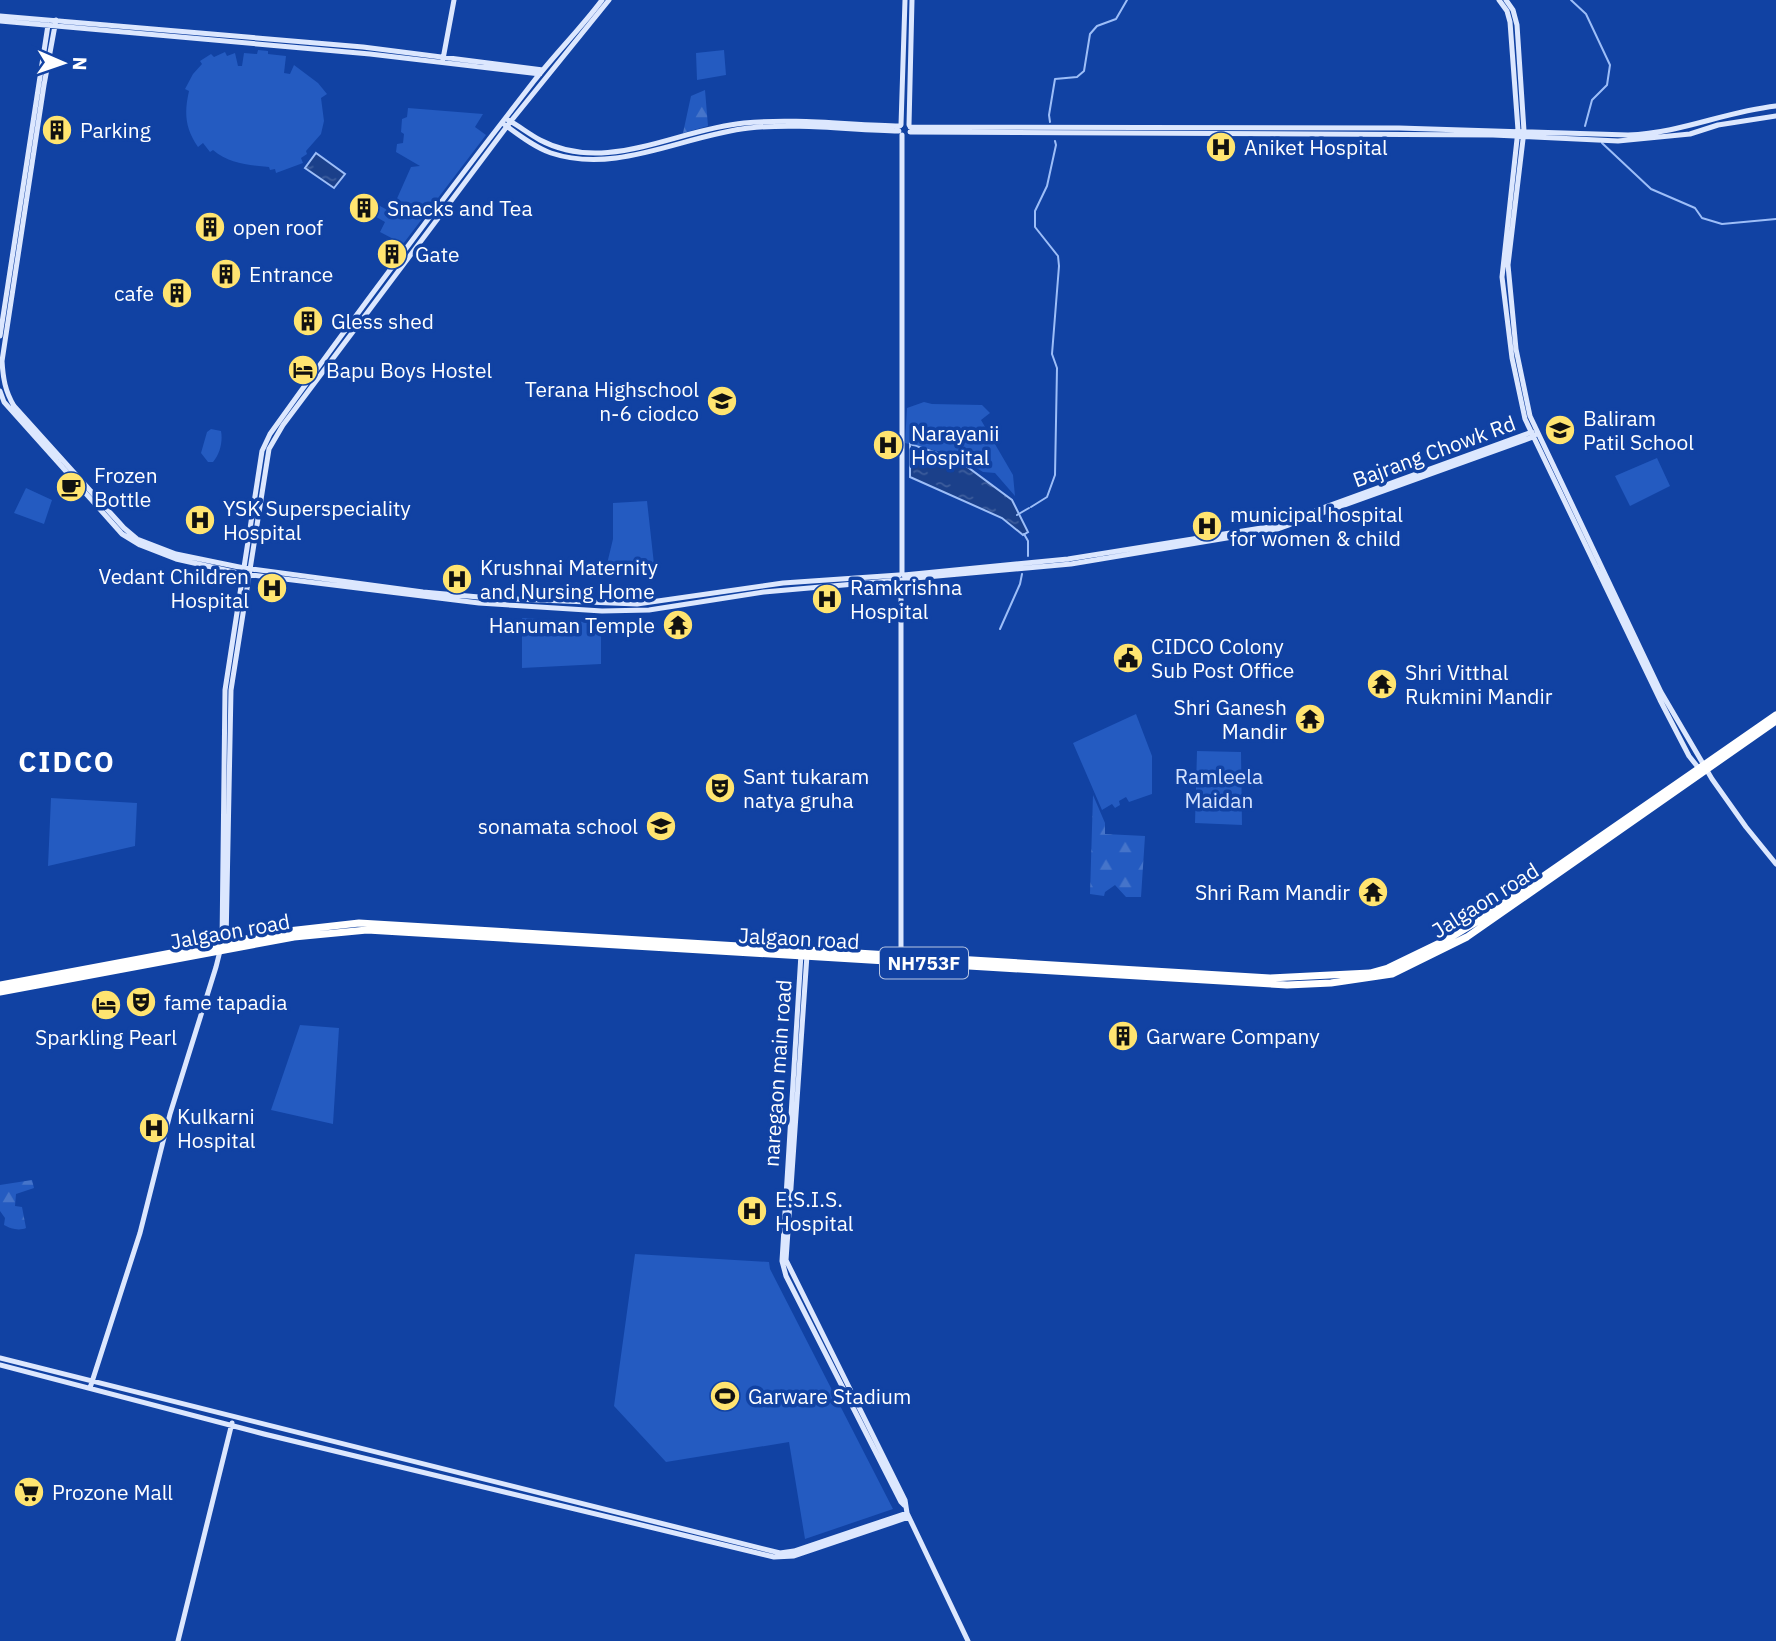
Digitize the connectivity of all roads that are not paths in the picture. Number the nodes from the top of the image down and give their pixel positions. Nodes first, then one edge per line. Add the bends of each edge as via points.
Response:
1 (454, 0) edge
2 (602, 0) edge
3 (609, 0) edge
4 (905, 0) edge
5 (912, 0) edge
6 (1499, 0) edge
7 (1506, 0) edge
8 (0, 18) edge
9 (48, 22) junction
10 (56, 23) junction
11 (1515, 37) junction
12 (443, 60) junction
13 (545, 73) junction
14 (1776, 106) edge
15 (1776, 116) edge
16 (506, 122) junction
17 (910, 128) junction
18 (901, 129) junction
19 (1521, 133) junction
20 (0, 336) edge
21 (1, 361) edge
22 (0, 391) edge
23 (1534, 434) junction
24 (52, 453) junction
25 (246, 572) junction
26 (902, 577) junction
27 (1776, 715) edge
28 (1776, 721) edge
29 (1702, 768) junction
30 (1776, 864) edge
31 (223, 946) junction
32 (804, 952) junction
33 (901, 955) junction
34 (0, 985) edge
35 (0, 992) edge
36 (0, 1358) edge
37 (0, 1365) edge
38 (94, 1384) junction
39 (233, 1416) junction
40 (231, 1425) junction
41 (473, 1480) junction
42 (908, 1515) junction
43 (178, 1641) edge
44 (968, 1641) edge

1 - 12 street
2 - 13 street
3 - 13 street
4 - 18 street
5 - 17 street
6 - 11 street
7 - 11 street via 1516,17
8 - 9 street
9 - 10 street
9 - 20 street
10 - 12 street
10 - 21 street
11 - 19 street
12 - 13 street
13 - 16 street
14 - 19 street via 1654,134
15 - 19 street via 1637,140
16 - 18 street via 541,141 601,154 743,123
16 - 25 street via 269,449
17 - 18 street
17 - 18 street
17 - 19 street
18 - 26 street
19 - 23 street via 1502,277 1513,368 1525,419
21 - 24 street via 6,394
22 - 24 street via 4,402
23 - 26 street, Bajrang Chowk Rd via 1273,526 1068,559
23 - 29 street via 1660,700
24 - 25 street, Bajrang Chowk Rd via 122,534 176,559
25 - 26 street, Bajrang Chowk Rd via 423,592 610,604 666,601 783,583
25 - 31 street via 225,690
26 - 33 street
27 - 29 highway, Jalgaon road / NH753F
28 - 29 highway, Jalgaon road / NH753F
29 - 30 street
29 - 32 highway, Jalgaon road / NH753F via 1467,937 1392,974 1373,978 1287,985
29 - 33 highway, Jalgaon road / NH753F via 1483,918 1408,959 1370,973 1270,978
31 - 32 highway, Jalgaon road / NH753F via 368,930
31 - 34 highway, Jalgaon road / NH753F
31 - 35 highway, Jalgaon road / NH753F
31 - 38 street
32 - 33 highway, Jalgaon road / NH753F
32 - 42 street, naregaon main road via 786,1260 905,1500
36 - 38 street
37 - 38 street
38 - 39 street
38 - 40 street
39 - 40 street
39 - 41 street
40 - 41 street
40 - 43 street
41 - 42 street via 780,1553
42 - 44 street, naregaon main road

